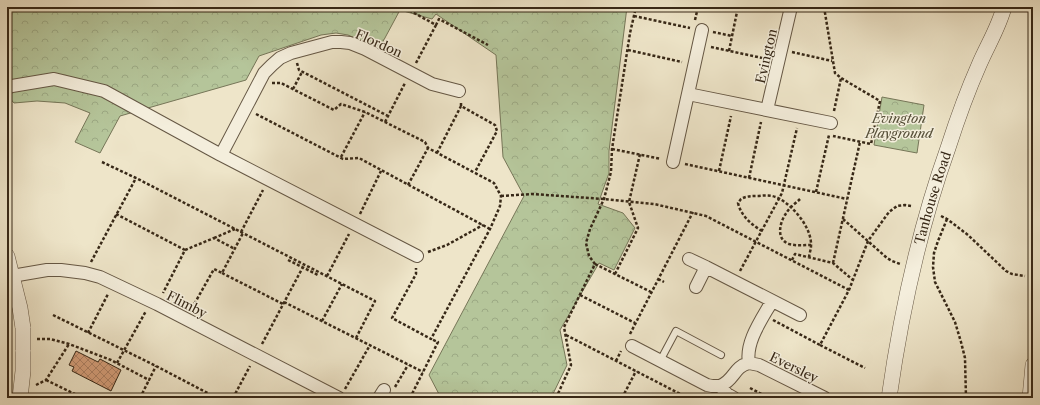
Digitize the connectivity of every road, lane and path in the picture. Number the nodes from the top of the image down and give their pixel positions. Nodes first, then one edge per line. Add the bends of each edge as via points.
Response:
1 (636, 7) edge
2 (738, 7) edge
3 (791, 7) edge
4 (824, 7) edge
5 (1004, 7) edge
6 (405, 8) dead end
7 (634, 16) junction
8 (702, 30) junction
9 (732, 36) junction
10 (699, 44) junction
11 (488, 45) dead end
12 (628, 50) junction
13 (729, 51) junction
14 (294, 52) junction
15 (780, 56) junction
16 (832, 61) junction
17 (695, 64) junction
18 (302, 72) junction
19 (840, 78) junction
20 (258, 84) junction
21 (7, 88) edge
22 (293, 89) junction
23 (459, 91) joint
24 (688, 94) junction
25 (734, 103) junction
26 (461, 106) junction
27 (245, 109) junction
28 (766, 110) junction
29 (365, 112) junction
30 (388, 116) dead end
31 (799, 117) junction
32 (831, 123) junction
33 (829, 135) junction
34 (860, 142) junction
35 (428, 148) junction
36 (612, 149) junction
37 (437, 153) junction
38 (640, 154) junction
39 (221, 155) junction
40 (341, 157) junction
41 (102, 162) dead end
42 (673, 162) junction
43 (474, 172) junction
44 (719, 172) junction
45 (136, 178) junction
46 (749, 178) junction
47 (268, 179) junction
48 (408, 185) junction
49 (784, 186) junction
50 (816, 192) junction
51 (500, 196) junction
52 (604, 199) junction
53 (780, 199) junction
54 (800, 199) dead end
55 (847, 199) junction
56 (629, 202) junction
57 (911, 206) dead end
58 (790, 208) junction
59 (693, 212) junction
60 (116, 214) junction
61 (941, 216) dead end
62 (843, 219) junction
63 (947, 219) junction
64 (483, 225) junction
65 (235, 229) junction
66 (490, 229) junction
67 (762, 231) junction
68 (242, 233) junction
69 (214, 238) junction
70 (868, 241) junction
71 (756, 242) junction
72 (811, 245) junction
73 (235, 249) junction
74 (185, 250) junction
75 (7, 256) edge
76 (417, 256) junction
77 (808, 258) junction
78 (689, 259) dead end
79 (288, 260) dead end
80 (792, 260) junction
81 (833, 263) junction
82 (595, 264) junction
83 (303, 266) junction
84 (706, 268) junction
85 (913, 268) junction
86 (85, 273) junction
87 (222, 273) junction
88 (615, 274) junction
89 (318, 275) dead end
90 (12, 276) junction
91 (1025, 276) dead end
92 (658, 280) junction
93 (853, 280) junction
94 (664, 282) dead end
95 (734, 282) junction
96 (114, 283) junction
97 (342, 284) junction
98 (696, 287) dead end
99 (849, 290) junction
100 (651, 292) junction
101 (580, 295) junction
102 (772, 301) junction
103 (154, 303) junction
104 (284, 303) junction
105 (52, 315) dead end
106 (764, 315) junction
107 (800, 315) dead end
108 (186, 319) junction
109 (322, 321) junction
110 (635, 323) junction
111 (88, 333) junction
112 (565, 335) junction
113 (356, 338) junction
114 (33, 339) dead end
115 (431, 339) junction
116 (628, 343) junction
117 (69, 344) junction
118 (370, 345) junction
119 (820, 345) junction
120 (124, 350) junction
121 (721, 354) dead end
122 (256, 355) junction
123 (616, 361) junction
124 (660, 361) junction
125 (117, 363) junction
126 (749, 363) junction
127 (408, 365) junction
128 (1033, 365) edge
129 (156, 366) junction
130 (865, 368) dead end
131 (636, 371) junction
132 (423, 372) junction
133 (46, 380) junction
134 (149, 380) junction
135 (720, 386) junction
136 (750, 388) dead end
137 (382, 394) edge
138 (20, 395) edge
139 (341, 395) edge
140 (887, 396) edge
141 (83, 398) edge
142 (140, 398) edge
143 (217, 398) edge
144 (233, 398) edge
145 (410, 398) edge
146 (556, 398) edge
147 (622, 398) edge
148 (688, 398) edge
149 (734, 398) edge
150 (769, 398) edge
151 (825, 398) edge
152 (966, 398) edge
153 (1030, 398) edge

1 - 7 path
2 - 9 path
3 - 15 street, Evington
4 - 16 path
5 - 85 street, Tanhouse Road via 978,67 948,148
6 - 11 path via 436,25 439,19
7 - 8 path
7 - 12 path
8 - 9 path
8 - 10 street
9 - 13 path
10 - 13 path
10 - 17 street
12 - 17 path
12 - 36 path
13 - 15 path
14 - 18 path via 299,70
14 - 20 street, Flordon via 272,65
14 - 23 street, Flordon via 332,42 350,43 432,84
15 - 16 path
15 - 28 street, Evington
16 - 19 path via 835,73
17 - 24 street
18 - 22 path
18 - 30 path
19 - 32 path
19 - 34 path via 880,101 871,144
20 - 22 path via 282,83
20 - 27 street, Flordon
21 - 39 street via 54,79 104,90
22 - 29 path via 334,110 341,104
23 - 26 path
24 - 25 street
24 - 42 street
25 - 28 street
25 - 44 path
26 - 37 path
26 - 43 path via 495,125 497,131
27 - 39 street, Flordon
27 - 40 path
28 - 31 street
28 - 46 path
29 - 35 path via 425,142
29 - 40 path
31 - 32 street
31 - 49 path
32 - 33 path
33 - 34 path
33 - 50 path
34 - 55 path
35 - 37 path
35 - 48 path
36 - 38 path
36 - 52 path via 611,172
37 - 43 path
38 - 42 path
38 - 56 path
39 - 47 street
40 - 48 path via 358,158
41 - 45 path
42 - 44 path
43 - 51 path via 494,183
44 - 46 path
45 - 60 path
45 - 65 path
46 - 49 path
47 - 68 path
47 - 76 street
48 - 64 path
49 - 50 path
49 - 53 path
50 - 55 path
51 - 52 path via 532,194
51 - 66 path via 500,206
52 - 56 path
52 - 82 path via 586,243 589,256
53 - 58 path
53 - 67 path
53 - 67 path via 760,196 744,197 739,200 739,206 746,218
54 - 58 path
55 - 62 path
56 - 59 path
56 - 88 path via 638,228
57 - 70 path via 897,206 889,212
58 - 72 path via 804,223
58 - 72 path via 780,227 782,239 792,245
59 - 71 path
59 - 92 path
60 - 74 path
60 - 86 path
61 - 63 path
62 - 70 path
62 - 81 path
63 - 91 path via 1006,271
63 - 152 path via 934,253 933,267 936,282 961,342 965,358
64 - 66 path
64 - 76 path via 447,245
65 - 68 path
65 - 69 path
66 - 115 path
67 - 71 path
68 - 73 path
68 - 83 path
69 - 73 path
69 - 74 path
70 - 85 path via 892,261
70 - 93 path
71 - 80 path
71 - 95 path
72 - 77 path
73 - 87 path
74 - 103 path
75 - 90 street
76 - 115 path via 416,274 392,318
77 - 80 path via 795,254
77 - 81 path
78 - 84 street
79 - 83 path
80 - 99 path
81 - 93 path
82 - 88 path
82 - 101 path
83 - 89 path
83 - 97 path
83 - 104 path
84 - 95 street
84 - 98 street
85 - 140 street, Tanhouse Road
86 - 90 street, Flimby via 47,270
86 - 96 street, Flimby
87 - 104 path
87 - 108 path via 214,269
88 - 100 path
90 - 138 street, bridge via 22,328 23,371
92 - 94 path
92 - 100 path
93 - 99 path
95 - 102 street
96 - 103 street, Flimby
96 - 111 path
97 - 109 path
97 - 113 path via 375,301
99 - 119 path
100 - 110 path
101 - 110 path
101 - 112 path via 564,327
102 - 106 street, Eversley
102 - 107 street
103 - 108 street, Flimby
103 - 120 path
104 - 109 path
104 - 122 path
105 - 111 path
106 - 119 path
106 - 126 street, Eversley via 750,345
108 - 122 street, Flimby
109 - 113 path
110 - 116 path
111 - 120 path
112 - 123 path
112 - 146 path via 572,365
113 - 118 path
114 - 117 path via 50,339
115 - 132 path via 438,342
116 - 123 path
116 - 124 street
117 - 125 path
117 - 133 path
118 - 127 path
118 - 139 path
119 - 130 path
120 - 125 path
120 - 129 path
121 - 124 lane via 676,331
122 - 139 street, Flimby
122 - 144 path
123 - 131 path
124 - 135 street via 708,385
125 - 134 path
126 - 135 street, Eversley via 740,367
126 - 151 street, Eversley via 759,365
127 - 132 path
127 - 137 path via 394,389
128 - 153 street
129 - 134 path
129 - 143 path
131 - 147 path
131 - 148 path
132 - 145 path
133 - 138 path
133 - 141 path
134 - 142 path
135 - 149 street
136 - 150 path

